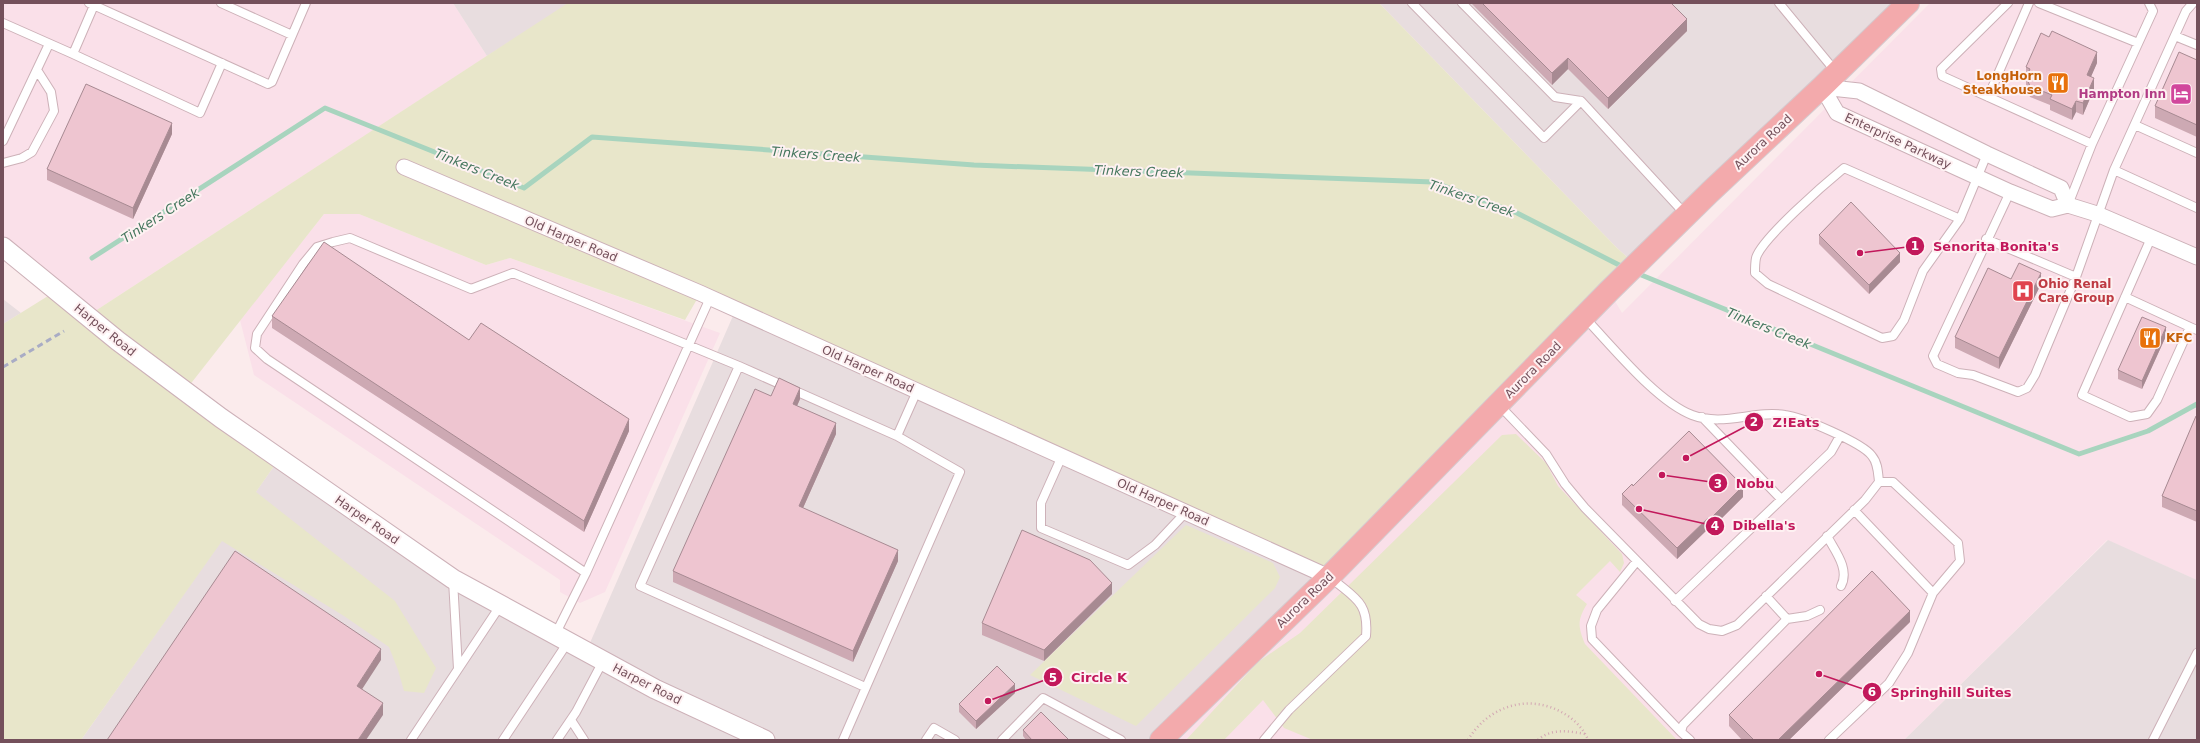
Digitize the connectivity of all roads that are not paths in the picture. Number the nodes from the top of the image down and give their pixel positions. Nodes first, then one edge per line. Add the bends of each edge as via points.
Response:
1 (221, 3) edge
2 (306, 3) edge
3 (1412, 3) edge
4 (1462, 3) edge
5 (1779, 3) edge
6 (1908, 3) edge
7 (2008, 3) edge
8 (2029, 3) edge
9 (2039, 3) edge
10 (2149, 3) edge
11 (2193, 3) edge
12 (92, 4) edge
13 (3, 23) edge
14 (292, 36) junction
15 (2175, 36) junction
16 (2138, 43) junction
17 (50, 44) junction
18 (2197, 45) edge
19 (73, 54) junction
20 (222, 63) junction
21 (37, 70) junction
22 (1829, 80) junction
23 (1988, 97) junction
24 (1581, 101) junction
25 (2135, 125) junction
26 (3, 141) edge
27 (2092, 144) junction
28 (2197, 153) edge
29 (1987, 154) junction
30 (3, 163) edge
31 (404, 167) dead end
32 (2114, 170) junction
33 (1978, 177) junction
34 (2010, 192) junction
35 (2068, 205) junction
36 (2197, 208) edge
37 (2097, 214) junction
38 (1687, 215) junction
39 (1960, 219) junction
40 (1986, 238) junction
41 (2151, 238) junction
42 (3, 247) edge
43 (2197, 257) edge
44 (2076, 277) junction
45 (2125, 297) junction
46 (710, 298) junction
47 (1585, 318) junction
48 (2194, 328) edge
49 (688, 345) junction
50 (739, 366) junction
51 (917, 391) junction
52 (1499, 405) junction
53 (1702, 417) junction
54 (897, 436) junction
55 (1840, 436) junction
56 (1062, 456) junction
57 (1879, 482) junction
58 (1781, 499) junction
59 (1854, 510) junction
60 (1186, 512) junction
61 (1827, 536) junction
62 (1636, 562) junction
63 (586, 573) junction
64 (1330, 577) junction
65 (453, 579) junction
66 (1841, 586) dead end
67 (1933, 593) junction
68 (1766, 596) junction
69 (1676, 601) junction
70 (500, 606) junction
71 (1820, 610) dead end
72 (1787, 619) junction
73 (562, 639) junction
74 (2197, 653) edge
75 (603, 661) junction
76 (458, 669) junction
77 (865, 687) junction
78 (571, 720) junction
79 (1681, 732) junction
80 (411, 740) edge
81 (503, 740) edge
82 (557, 740) edge
83 (584, 740) edge
84 (765, 740) edge
85 (843, 740) edge
86 (926, 740) edge
87 (954, 740) edge
88 (1002, 740) edge
89 (1121, 740) edge
90 (1161, 740) edge
91 (1264, 740) edge
92 (1690, 740) edge
93 (1830, 740) edge
94 (2153, 740) edge

1 - 14 lane
2 - 14 lane
3 - 24 lane via 1544,138
4 - 24 lane via 1555,97
5 - 22 lane
6 - 22 main road, Aurora Road
7 - 23 lane via 1941,69 1942,76
8 - 23 lane
9 - 16 lane
10 - 16 lane via 2153,11
11 - 15 lane via 2186,11
12 - 19 lane
12 - 20 lane
13 - 17 lane
14 - 20 lane via 272,82 268,84
15 - 18 lane
15 - 25 lane
16 - 27 lane
17 - 19 lane
17 - 21 lane
19 - 20 lane via 200,113
21 - 26 lane
21 - 30 lane via 51,92 54,111 32,152 22,158
22 - 29 street via 1859,91
22 - 33 street, Enterprise Parkway via 1837,113
22 - 38 main road, Aurora Road
23 - 27 lane
24 - 38 lane
25 - 28 lane
25 - 32 lane
27 - 35 lane
29 - 33 lane
29 - 35 street via 2061,188
31 - 46 street, Old Harper Road
32 - 36 lane
32 - 37 lane
33 - 34 street, Enterprise Parkway
33 - 39 lane
34 - 35 street, Enterprise Parkway via 2052,209
34 - 40 lane
35 - 37 street, Enterprise Parkway
37 - 41 street, Enterprise Parkway
37 - 44 lane
38 - 47 main road, Aurora Road
39 - 39 lane via 1923,271 1904,320 1893,336 1882,338 1875,335 1768,284 1755,273 1756,257 1766,242 1822,186 1844,168
40 - 44 lane
40 - 44 lane via 1936,347 1933,356 1937,364 1958,373 1973,375 2012,390 2022,391 2035,375
41 - 43 street, Enterprise Parkway
41 - 45 lane
42 - 65 street, Harper Road via 118,341 221,418
45 - 48 lane
45 - 48 lane via 2082,395 2130,417 2147,414 2157,400
46 - 49 lane
46 - 51 street, Old Harper Road
47 - 52 main road, Aurora Road
47 - 53 lane via 1651,386 1678,409
49 - 50 lane
49 - 63 lane
49 - 63 lane via 513,273 471,289 350,238 317,247 302,264 257,334 255,348 267,359
50 - 54 lane
50 - 77 lane via 640,586
51 - 54 lane
51 - 56 street, Old Harper Road
52 - 62 lane via 1546,454 1565,484
52 - 64 main road, Aurora Road
53 - 55 lane via 1714,420 1763,414 1785,415 1804,420
53 - 58 lane
54 - 77 lane via 960,472
55 - 57 lane via 1872,455 1877,466
55 - 58 lane via 1831,452
56 - 60 street, Old Harper Road
56 - 60 lane via 1041,503 1041,528 1063,539 1128,565 1155,545
57 - 59 lane
57 - 67 lane via 1893,482 1958,543 1960,561
58 - 69 lane
59 - 61 lane
59 - 67 lane
60 - 64 street, Old Harper Road
61 - 66 lane via 1844,567 1844,581
61 - 68 lane
62 - 69 lane
62 - 79 lane via 1598,610 1591,626 1592,639
63 - 73 lane
64 - 90 main road, Aurora Road
64 - 91 lane via 1363,606 1368,619 1366,636 1289,710
65 - 70 street, Harper Road
65 - 76 lane
67 - 93 lane via 1908,653 1889,683
68 - 69 lane via 1737,625 1722,630 1709,629 1699,624
68 - 72 lane
70 - 73 street, Harper Road
70 - 76 lane
71 - 72 lane via 1807,616
72 - 79 lane via 1683,724
73 - 75 street, Harper Road
73 - 81 lane
74 - 94 lane
75 - 78 lane
75 - 84 street, Harper Road via 655,689
76 - 80 lane
77 - 85 lane
78 - 82 lane
78 - 83 lane
79 - 92 lane
86 - 87 lane via 934,728
88 - 89 lane via 1043,698

